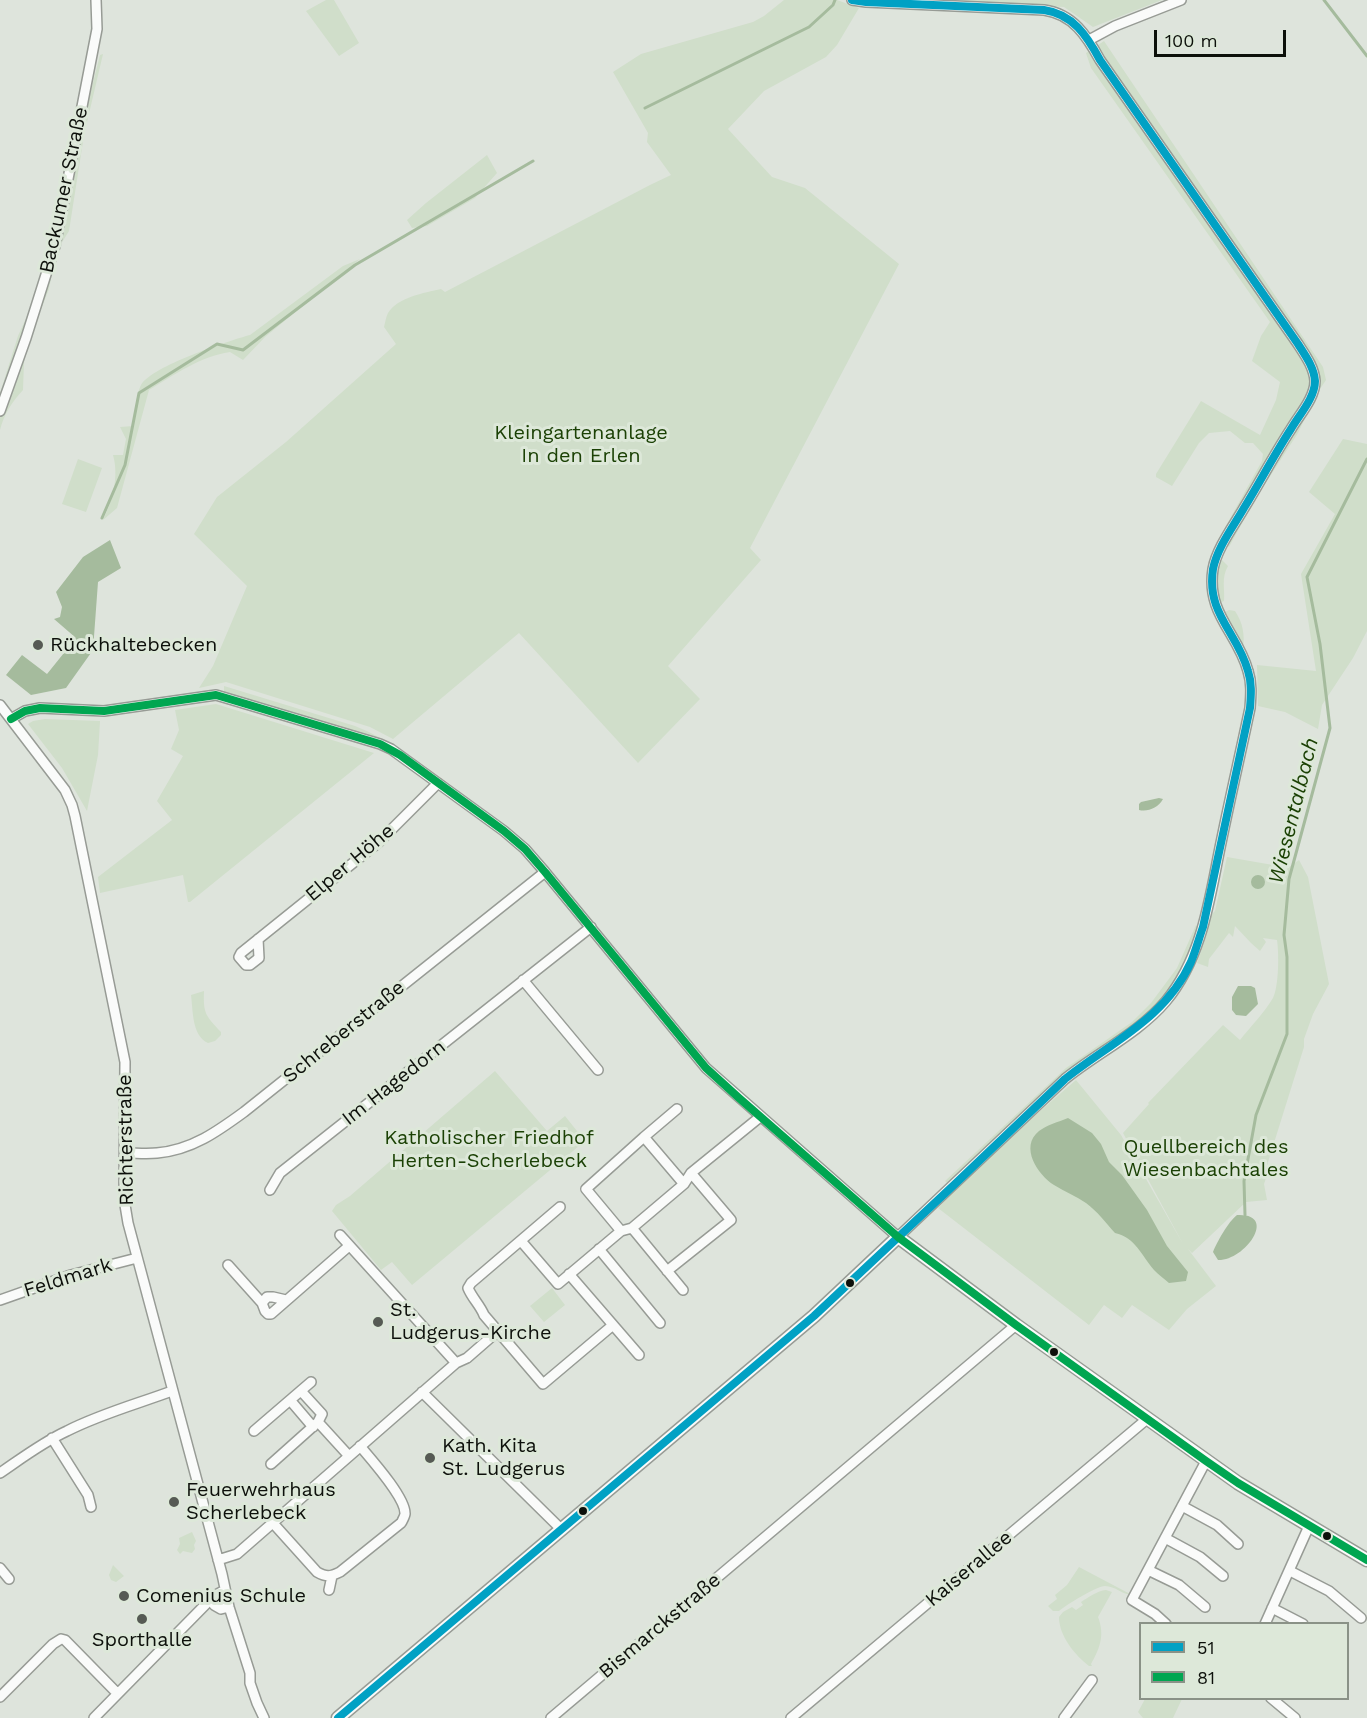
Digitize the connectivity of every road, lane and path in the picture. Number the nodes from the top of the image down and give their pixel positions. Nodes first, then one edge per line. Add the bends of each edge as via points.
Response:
1 (96, 0) edge
2 (852, 0) edge
3 (1181, 0) edge
4 (1089, 40) junction
5 (0, 411) edge
6 (0, 705) edge
7 (11, 718) junction
8 (438, 783) junction
9 (545, 872) junction
10 (591, 927) junction
11 (258, 939) dead end
12 (523, 980) junction
13 (598, 1070) dead end
14 (677, 1109) dead end
15 (760, 1117) junction
16 (644, 1137) junction
17 (125, 1153) junction
18 (691, 1173) junction
19 (684, 1184) junction
20 (270, 1190) dead end
21 (560, 1207) dead end
22 (632, 1228) junction
23 (621, 1231) junction
24 (340, 1235) dead end
25 (898, 1238) junction
26 (521, 1241) junction
27 (349, 1246) junction
28 (599, 1249) junction
29 (137, 1258) junction
30 (228, 1265) dead end
31 (667, 1271) junction
32 (569, 1274) junction
33 (683, 1290) dead end
34 (0, 1300) edge
35 (286, 1300) junction
36 (262, 1303) junction
37 (660, 1323) dead end
38 (613, 1325) junction
39 (1016, 1325) junction
40 (498, 1332) junction
41 (639, 1355) dead end
42 (456, 1363) junction
43 (311, 1382) dead end
44 (172, 1391) junction
45 (301, 1391) junction
46 (422, 1392) junction
47 (290, 1400) junction
48 (1147, 1419) junction
49 (316, 1424) junction
50 (254, 1431) dead end
51 (52, 1438) junction
52 (360, 1446) junction
53 (348, 1456) junction
54 (1206, 1461) junction
55 (271, 1464) dead end
56 (0, 1473) edge
57 (1182, 1506) junction
58 (91, 1508) dead end
59 (272, 1522) junction
60 (1310, 1526) junction
61 (562, 1530) junction
62 (1166, 1538) junction
63 (1238, 1544) dead end
64 (218, 1560) junction
65 (1367, 1560) edge
66 (0, 1568) edge
67 (1148, 1570) junction
68 (1290, 1571) junction
69 (332, 1576) junction
70 (1223, 1576) dead end
71 (9, 1579) dead end
72 (329, 1590) dead end
73 (224, 1591) junction
74 (214, 1601) junction
75 (229, 1607) junction
76 (1205, 1607) dead end
77 (1272, 1608) junction
78 (1361, 1618) dead end
79 (1165, 1622) edge
80 (1265, 1622) edge
81 (1301, 1622) edge
82 (1092, 1680) dead end
83 (117, 1693) junction
84 (0, 1697) edge
85 (1274, 1700) edge
86 (94, 1718) edge
87 (264, 1718) edge
88 (338, 1718) edge
89 (551, 1718) edge
90 (791, 1718) edge
91 (1064, 1718) edge
92 (1294, 1718) edge

1 - 5 street, Backumer Straße via 98,29 56,246
2 - 4 street via 1056,11 1069,18
3 - 4 street
4 - 25 street via 1298,344 1315,383 1311,397 1221,548 1213,571 1216,609 1248,670 1251,708 1203,927 1191,962 1156,1012 1065,1079
6 - 7 street, Richterstraße
7 - 8 street via 40,708 104,711 216,695 380,744
7 - 17 street, Richterstraße via 65,790 75,816 125,1062
8 - 9 street via 525,849
8 - 11 street, Elper Höhe via 379,842
9 - 10 street
9 - 17 street, Schreberstraße via 212,1136 177,1150
10 - 12 street, Im Hagedorn
10 - 15 street via 706,1068
12 - 13 street
12 - 20 street, Im Hagedorn via 280,1173
14 - 16 street
15 - 18 street
15 - 25 street
16 - 19 street
16 - 23 street via 586,1189
17 - 29 street, Richterstraße via 125,1210
18 - 19 street
18 - 31 street via 730,1220
19 - 22 street
21 - 26 street
22 - 23 street
22 - 31 street
23 - 28 street
24 - 27 street
25 - 39 street
25 - 61 street via 814,1316
26 - 32 street via 558,1284
26 - 40 street via 468,1288
27 - 35 street
27 - 42 street
28 - 32 street
28 - 37 street
29 - 34 street, Feldmark via 71,1275
29 - 44 street, Richterstraße
30 - 36 street
31 - 33 street
32 - 38 street
35 - 36 street via 267,1297
35 - 36 street via 271,1314
38 - 40 street via 543,1384
38 - 41 street
39 - 48 street
39 - 89 street, Bismarckstraße
40 - 42 street
42 - 46 street
43 - 45 street
44 - 51 street
44 - 64 street, Richterstraße
45 - 47 street
45 - 49 street via 322,1414
46 - 52 street
46 - 61 street
47 - 49 street
47 - 50 street
48 - 54 street
48 - 90 street, Kaiserallee
49 - 53 street
49 - 55 street
51 - 56 street
51 - 58 street via 88,1495
52 - 53 street
52 - 69 street via 384,1474 405,1515 401,1523
53 - 59 street
54 - 57 street
54 - 60 street
57 - 62 street
57 - 63 street via 1217,1525
59 - 64 street via 237,1554
59 - 69 street via 317,1572
60 - 65 street
60 - 68 street
61 - 88 street
62 - 67 street
62 - 70 street via 1200,1557
64 - 73 street, Richterstraße
66 - 71 street
67 - 76 street via 1179,1585
67 - 79 street via 1132,1600
68 - 77 street
68 - 78 street via 1329,1591
69 - 72 street
73 - 74 street
73 - 75 street, Richterstraße
74 - 75 street via 221,1609
74 - 83 street via 208,1602
75 - 87 street, Richterstraße
77 - 80 street
77 - 81 street
82 - 91 street
83 - 84 street via 61,1639
83 - 86 street
85 - 92 street

